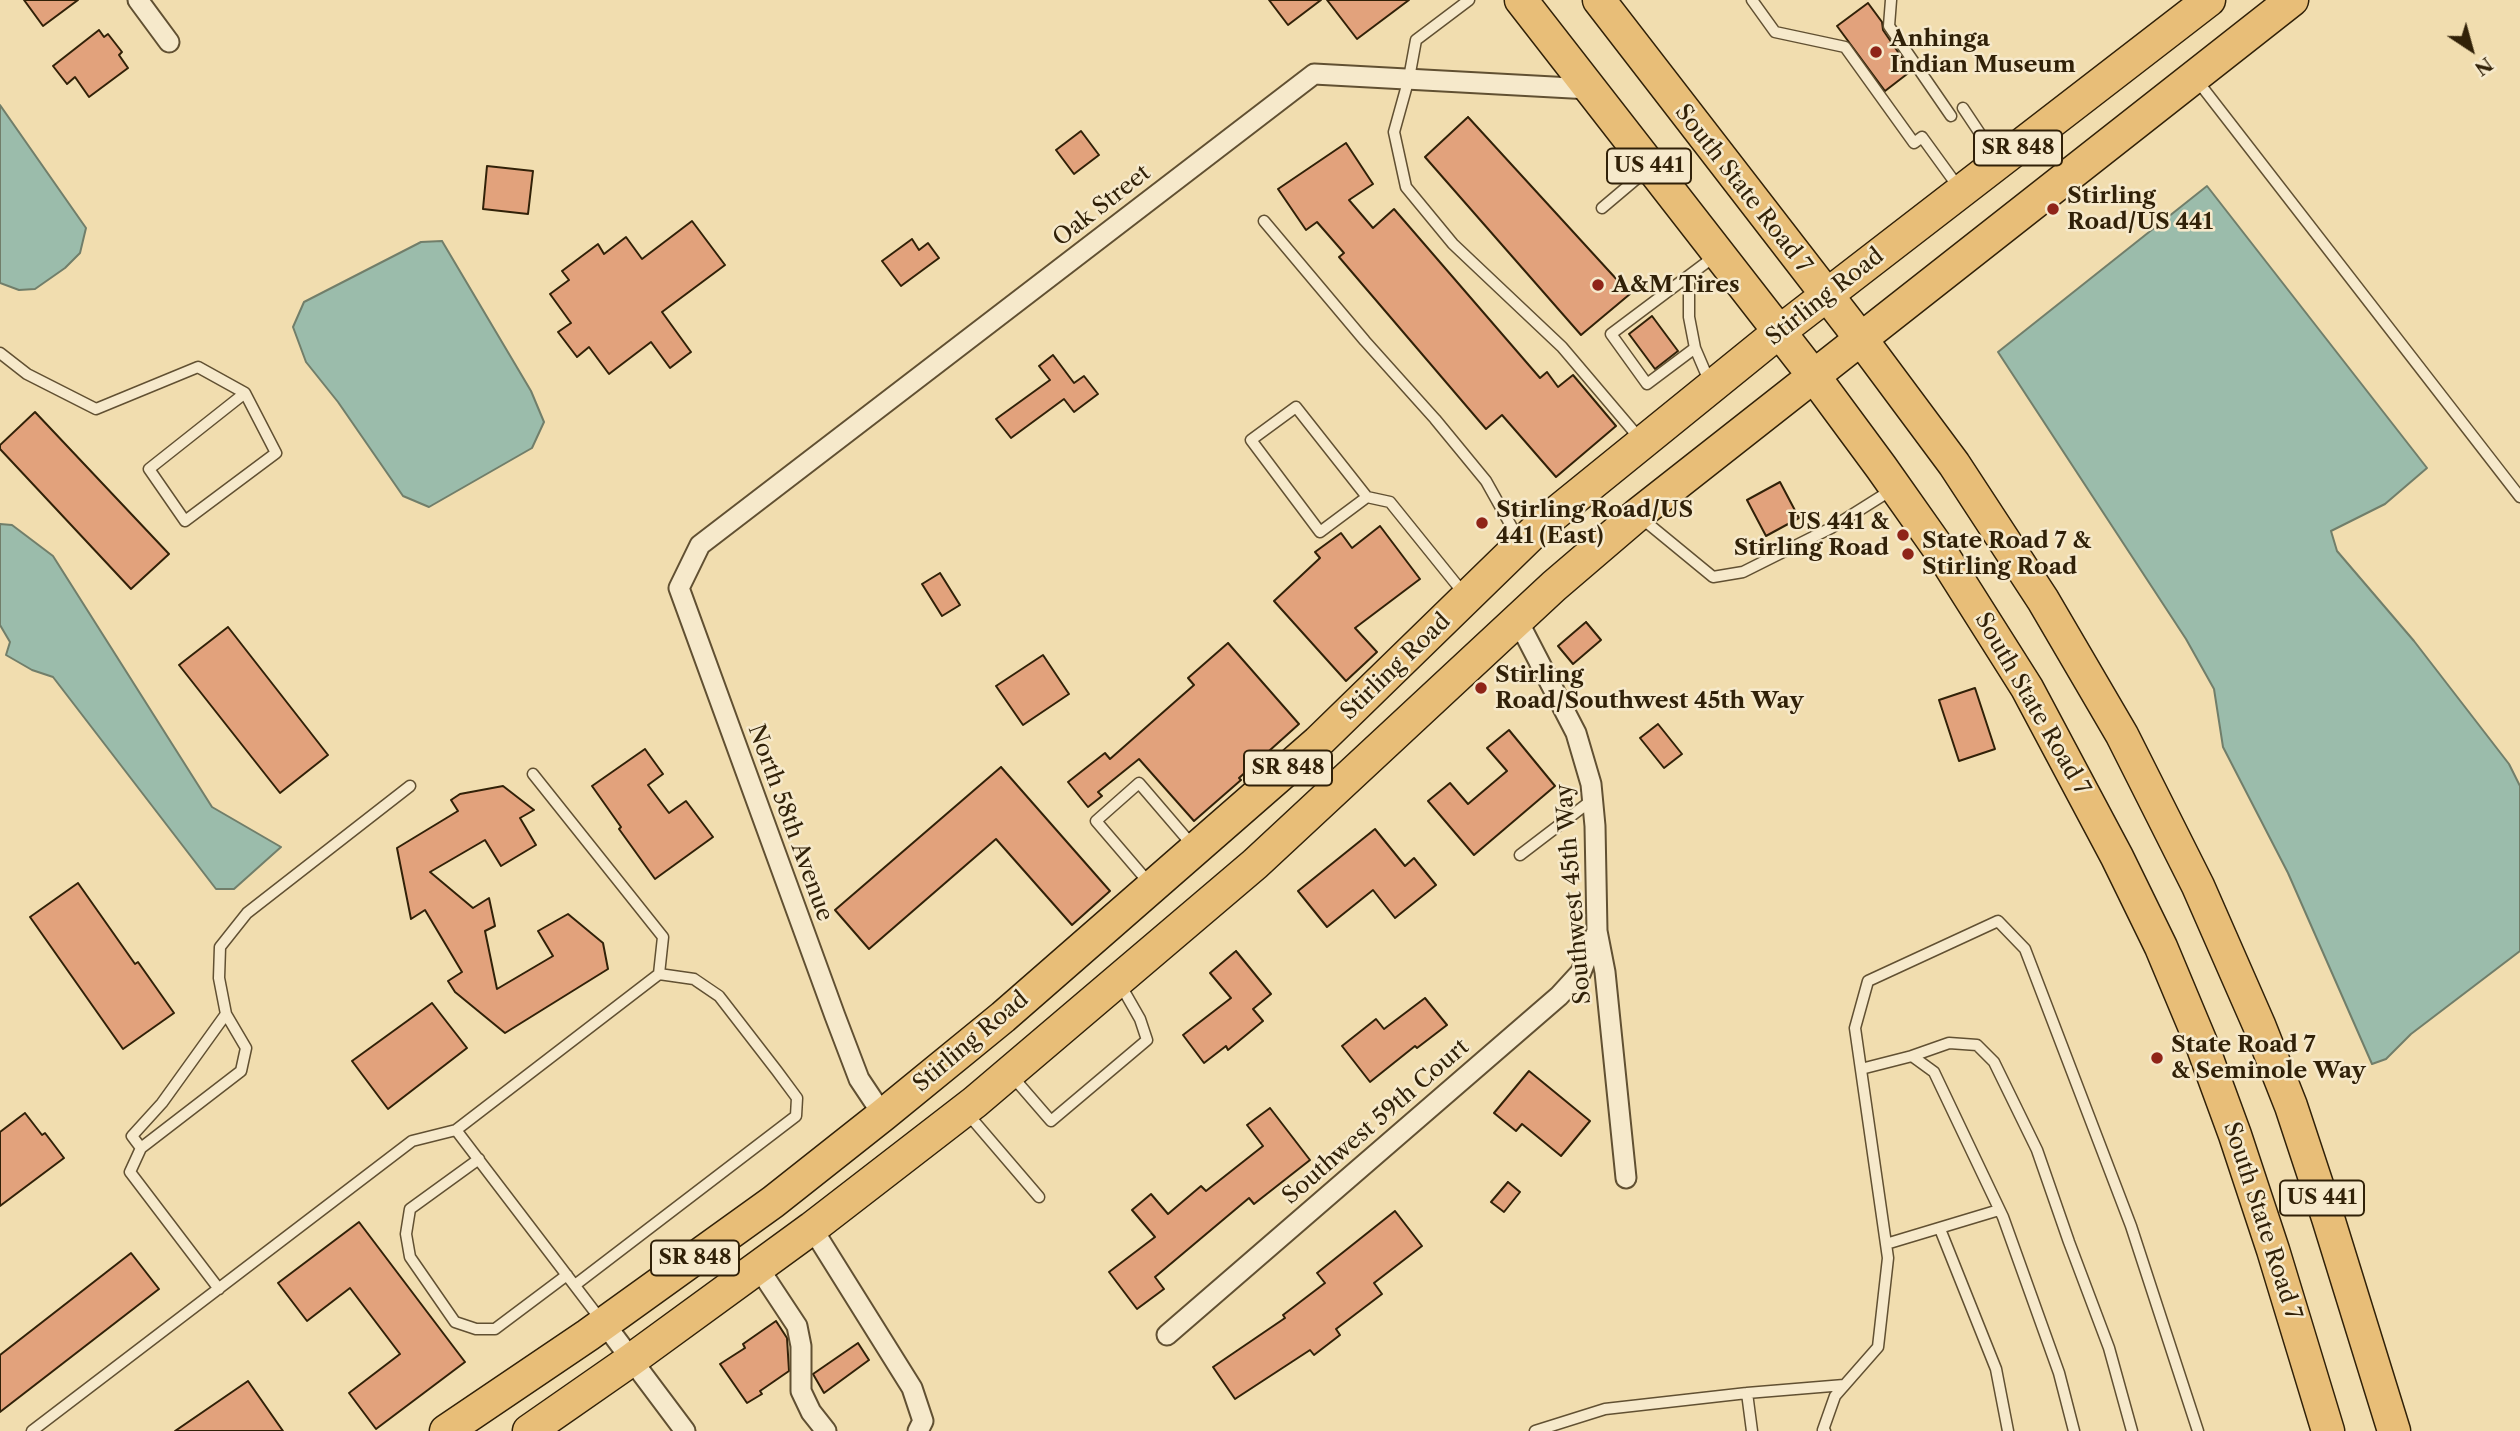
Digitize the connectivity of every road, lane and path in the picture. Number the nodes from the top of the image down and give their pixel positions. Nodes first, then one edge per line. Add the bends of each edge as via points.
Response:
1 (138, 0) edge
2 (1469, 0) edge
3 (1521, 0) edge
4 (1599, 0) edge
5 (1752, 0) edge
6 (1891, 0) edge
7 (2209, 0) edge
8 (2292, 0) edge
9 (169, 42) dead end
10 (2194, 76) junction
11 (1409, 78) junction
12 (1590, 89) junction
13 (1963, 108) dead end
14 (1951, 116) dead end
15 (1999, 162) junction
16 (1650, 167) junction
17 (1961, 192) junction
18 (1602, 208) dead end
19 (1264, 221) dead end
20 (1718, 253) junction
21 (1689, 276) junction
22 (1826, 295) junction
23 (1779, 332) junction
24 (1861, 339) junction
25 (1695, 348) junction
26 (0, 353) edge
27 (1813, 375) junction
28 (1711, 386) junction
29 (244, 393) junction
30 (1642, 442) junction
31 (1895, 488) junction
32 (1367, 497) junction
33 (2520, 497) edge
34 (1637, 514) junction
35 (700, 545) joint
36 (1522, 545) junction
37 (1467, 598) junction
38 (1518, 621) junction
39 (1342, 719) junction
40 (533, 774) dead end
41 (410, 786) dead end
42 (1328, 797) junction
43 (1593, 799) junction
44 (1195, 849) junction
45 (1520, 855) dead end
46 (1152, 887) junction
47 (1597, 931) junction
48 (659, 974) junction
49 (1118, 981) junction
50 (226, 1014) junction
51 (1913, 1056) junction
52 (1861, 1069) junction
53 (1010, 1073) junction
54 (964, 1110) junction
55 (883, 1115) junction
56 (456, 1130) junction
57 (141, 1147) junction
58 (478, 1159) junction
59 (1626, 1178) dead end
60 (1039, 1197) dead end
61 (2000, 1210) junction
62 (812, 1228) junction
63 (1940, 1229) junction
64 (1886, 1244) junction
65 (758, 1267) junction
66 (567, 1275) junction
67 (575, 1285) junction
68 (219, 1289) junction
69 (604, 1323) junction
70 (1167, 1335) dead end
71 (632, 1360) junction
72 (1844, 1385) junction
73 (1746, 1393) junction
74 (32, 1431) edge
75 (446, 1431) edge
76 (528, 1431) edge
77 (685, 1431) edge
78 (826, 1431) edge
79 (918, 1431) edge
80 (1535, 1431) edge
81 (1752, 1431) edge
82 (1823, 1431) edge
83 (2008, 1431) edge
84 (2074, 1431) edge
85 (2132, 1431) edge
86 (2198, 1431) edge
87 (2328, 1431) edge
88 (2393, 1431) edge

1 - 9 street
2 - 11 lane via 1416,40
3 - 12 main road, South State Road 7 / US 441
4 - 22 main road, South State Road 7 / US 441
5 - 17 lane via 1775,32 1845,47
6 - 14 lane via 1889,26
7 - 15 main road, Stirling Road / SR 848
8 - 10 main road, Stirling Road / SR 848
10 - 24 main road, Stirling Road / SR 848
10 - 33 lane
11 - 12 street, Oak Street
11 - 30 lane via 1394,132 1406,187 1453,244 1562,347
11 - 35 street, Oak Street via 1314,74
12 - 16 main road, South State Road 7 / US 441
13 - 15 lane
15 - 17 main road, Stirling Road / SR 848
16 - 18 lane
16 - 20 main road, South State Road 7 / US 441
17 - 22 main road, Stirling Road / SR 848
19 - 36 lane via 1486,481
20 - 21 lane
20 - 23 main road, South State Road 7 / US 441
21 - 25 lane
21 - 25 lane via 1611,334 1647,384
22 - 23 main road, Stirling Road / SR 848
22 - 24 main road, South State Road 7 / US 441
23 - 27 main road, South State Road 7 / US 441
23 - 28 main road, Stirling Road / SR 848
24 - 27 main road, Stirling Road / SR 848
24 - 88 main road, South State Road 7 / US 441 via 1954,464 2043,600 2122,735 2175,838 2255,1015 2300,1130
25 - 28 lane
26 - 29 lane via 27,374 96,409 198,367
27 - 31 main road, South State Road 7 / US 441
27 - 34 main road, Stirling Road / SR 848
28 - 30 main road, Stirling Road / SR 848
29 - 29 lane via 276,453 185,522 149,469
30 - 36 main road, Stirling Road / SR 848
31 - 34 lane via 1831,528 1743,572 1713,577
31 - 87 main road, South State Road 7 / US 441 via 2027,688 2161,947 2235,1135
32 - 32 lane via 1296,407 1251,440 1320,532
32 - 37 lane via 1390,502
34 - 38 main road, Stirling Road / SR 848
35 - 55 street, North 58th Avenue via 679,588 859,1079
36 - 37 main road, Stirling Road / SR 848
37 - 39 main road, Stirling Road / SR 848
38 - 42 main road, Stirling Road / SR 848
38 - 43 street, Southwest 45th Way via 1576,733
39 - 42 main road via 1350,747
39 - 44 main road, Stirling Road / SR 848
40 - 48 lane via 663,937
41 - 50 lane via 247,913 220,947 219,978
42 - 49 main road, Stirling Road / SR 848
43 - 45 lane
43 - 47 street, Southwest 45th Way
44 - 46 main road, Stirling Road / SR 848
44 - 46 lane via 1139,783 1096,821
46 - 55 main road, Stirling Road / SR 848
47 - 59 street, Southwest 45th Way
47 - 70 street, Southwest 59th Court via 1581,972 1559,996
48 - 56 lane
48 - 67 lane via 694,979 719,996 797,1098 796,1116
49 - 53 main road, Stirling Road / SR 848
49 - 53 lane via 1147,1040 1051,1121
50 - 57 lane via 162,1103 132,1136
50 - 57 lane via 246,1048 241,1070
51 - 52 lane
51 - 61 lane via 1934,1072
51 - 85 lane via 1950,1043 1977,1045 1994,1062 2037,1150 2109,1348
52 - 64 lane
52 - 86 lane via 1855,1028 1868,981 1998,921 2025,949 2132,1226
53 - 54 main road, Stirling Road / SR 848
54 - 60 lane
54 - 62 main road, Stirling Road / SR 848
55 - 69 main road, Stirling Road / SR 848 via 773,1202
56 - 58 lane
56 - 68 lane via 412,1142
57 - 68 lane via 130,1172
58 - 66 lane
58 - 66 lane via 410,1209 406,1234 410,1257 455,1322 495,1329
61 - 63 lane
61 - 84 lane via 2059,1373
62 - 65 main road, Stirling Road / SR 848
62 - 79 street via 912,1388 923,1420
63 - 64 lane
63 - 83 lane via 1996,1369
64 - 72 lane via 1878,1347
65 - 71 main road, Stirling Road / SR 848
65 - 78 street via 797,1326 801,1391
66 - 67 lane
67 - 69 lane
68 - 74 lane
69 - 71 street
69 - 75 main road, Stirling Road / SR 848
71 - 76 main road, Stirling Road / SR 848
71 - 77 street
72 - 73 lane
72 - 82 lane via 1835,1396
73 - 80 lane via 1605,1409
73 - 81 lane

